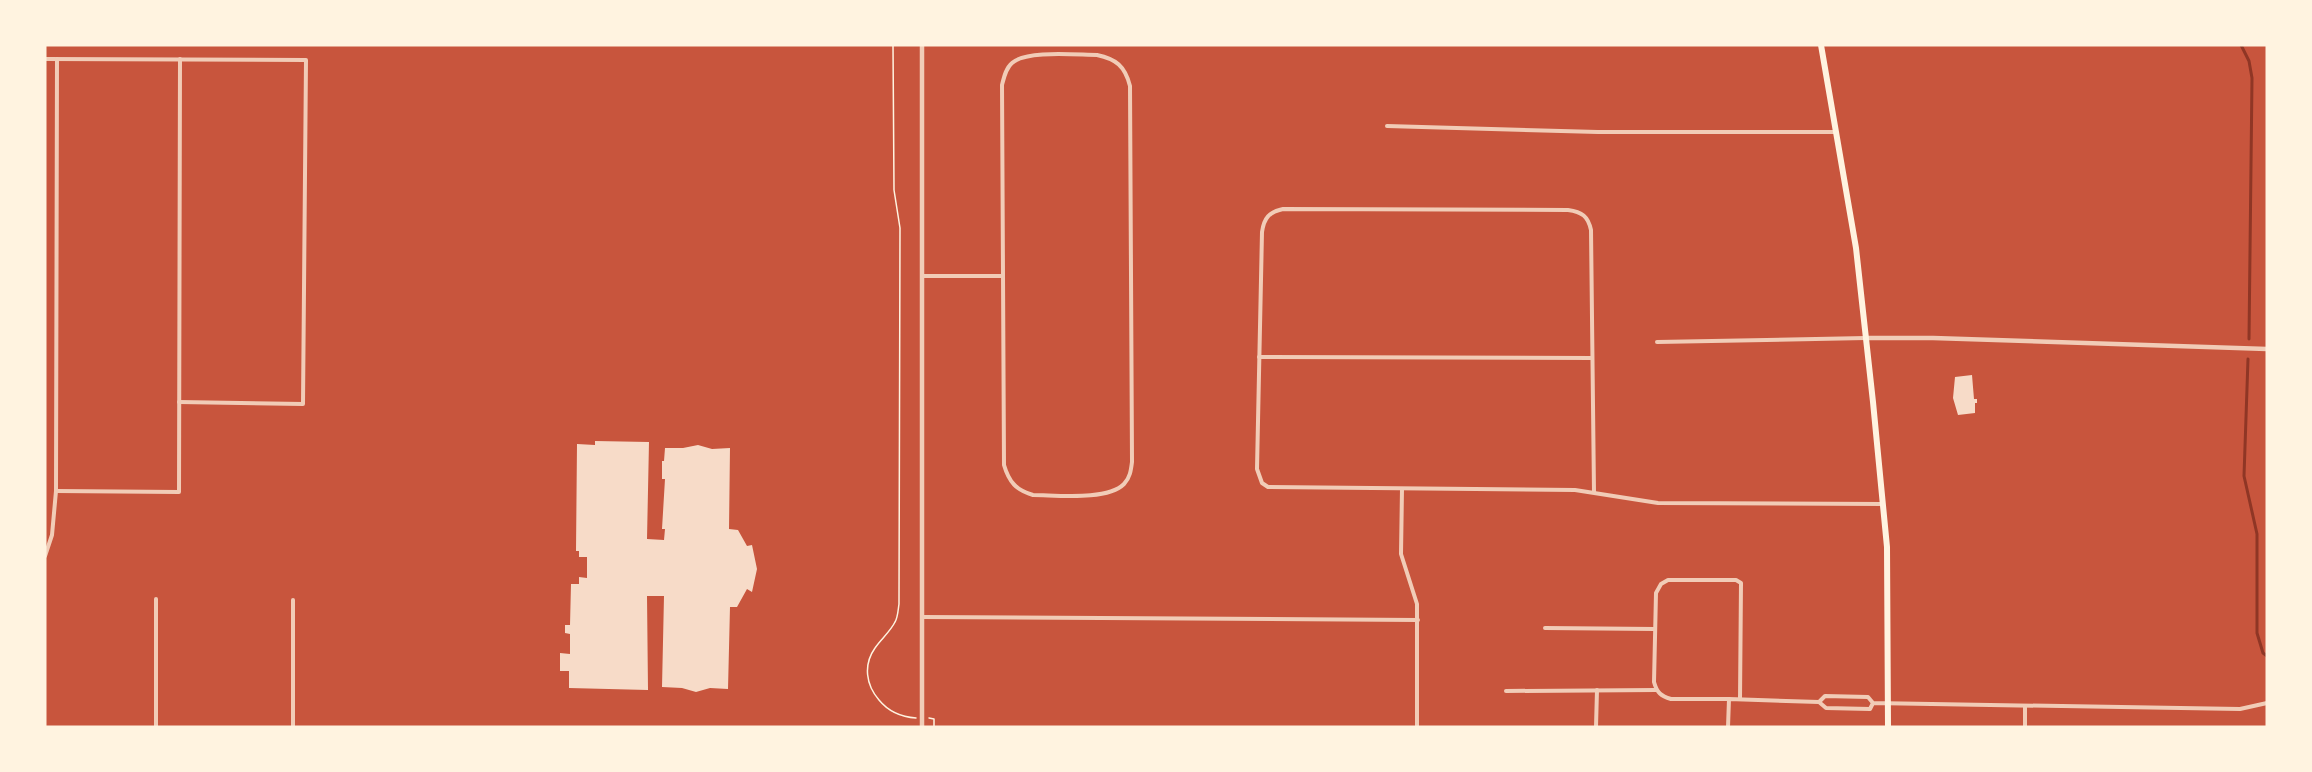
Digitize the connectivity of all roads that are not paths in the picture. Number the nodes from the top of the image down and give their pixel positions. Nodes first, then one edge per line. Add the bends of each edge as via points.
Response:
1 (922, 45) edge
2 (1821, 45) edge
3 (45, 59) edge
4 (57, 59) junction
5 (180, 59) junction
6 (1387, 126) dead end
7 (1836, 132) junction
8 (922, 276) junction
9 (1003, 276) junction
10 (1867, 338) junction
11 (1657, 342) dead end
12 (2267, 349) edge
13 (1259, 357) junction
14 (1592, 358) junction
15 (179, 402) junction
16 (1402, 489) junction
17 (56, 491) junction
18 (1594, 492) junction
19 (1883, 504) junction
20 (45, 556) edge
21 (156, 598) dead end
22 (293, 600) dead end
23 (922, 617) junction
24 (1418, 620) junction
25 (1545, 628) dead end
26 (1655, 629) junction
27 (1597, 690) junction
28 (1656, 690) junction
29 (1506, 691) dead end
30 (1729, 699) junction
31 (1740, 699) junction
32 (1819, 702) junction
33 (1873, 703) junction
34 (1888, 703) junction
35 (2267, 703) edge
36 (2025, 706) junction
37 (156, 727) edge
38 (293, 727) edge
39 (922, 727) edge
40 (1417, 727) edge
41 (1596, 727) edge
42 (1728, 727) edge
43 (1887, 727) edge
44 (2025, 727) edge

1 - 8 street
2 - 7 main road
3 - 4 street
4 - 5 street
4 - 17 street
5 - 15 street
5 - 15 street via 306,60 303,404
6 - 7 street via 1598,132
7 - 10 main road
8 - 9 street
8 - 23 street
9 - 9 street via 1007,476 1022,492 1033,495 1102,495 1115,491 1125,483 1132,462 1130,98 1128,75 1122,65 1110,58 1034,56 1011,63 1005,73
10 - 11 street
10 - 12 street
10 - 19 main road
13 - 14 street
13 - 14 street via 1262,232 1267,215 1283,209 1561,209 1578,211 1589,222
13 - 16 street via 1257,469 1262,483 1276,489
14 - 18 street
15 - 17 street via 179,492
16 - 18 street
16 - 24 street via 1401,554 1417,604
17 - 20 street via 52,535
18 - 19 street via 1658,503
19 - 34 main road
21 - 37 street
22 - 38 street
23 - 24 street
23 - 39 street
24 - 40 street
25 - 26 street
26 - 28 street
26 - 31 street via 1656,593 1661,584 1668,580 1739,581
27 - 28 street
27 - 29 street
27 - 41 street
28 - 30 street via 1671,699
30 - 31 street
30 - 42 street
31 - 32 street
32 - 33 street via 1825,696 1868,698
32 - 33 street via 1826,708 1870,709
33 - 34 street
34 - 36 street
34 - 43 main road
35 - 36 street via 2240,709
36 - 44 street

